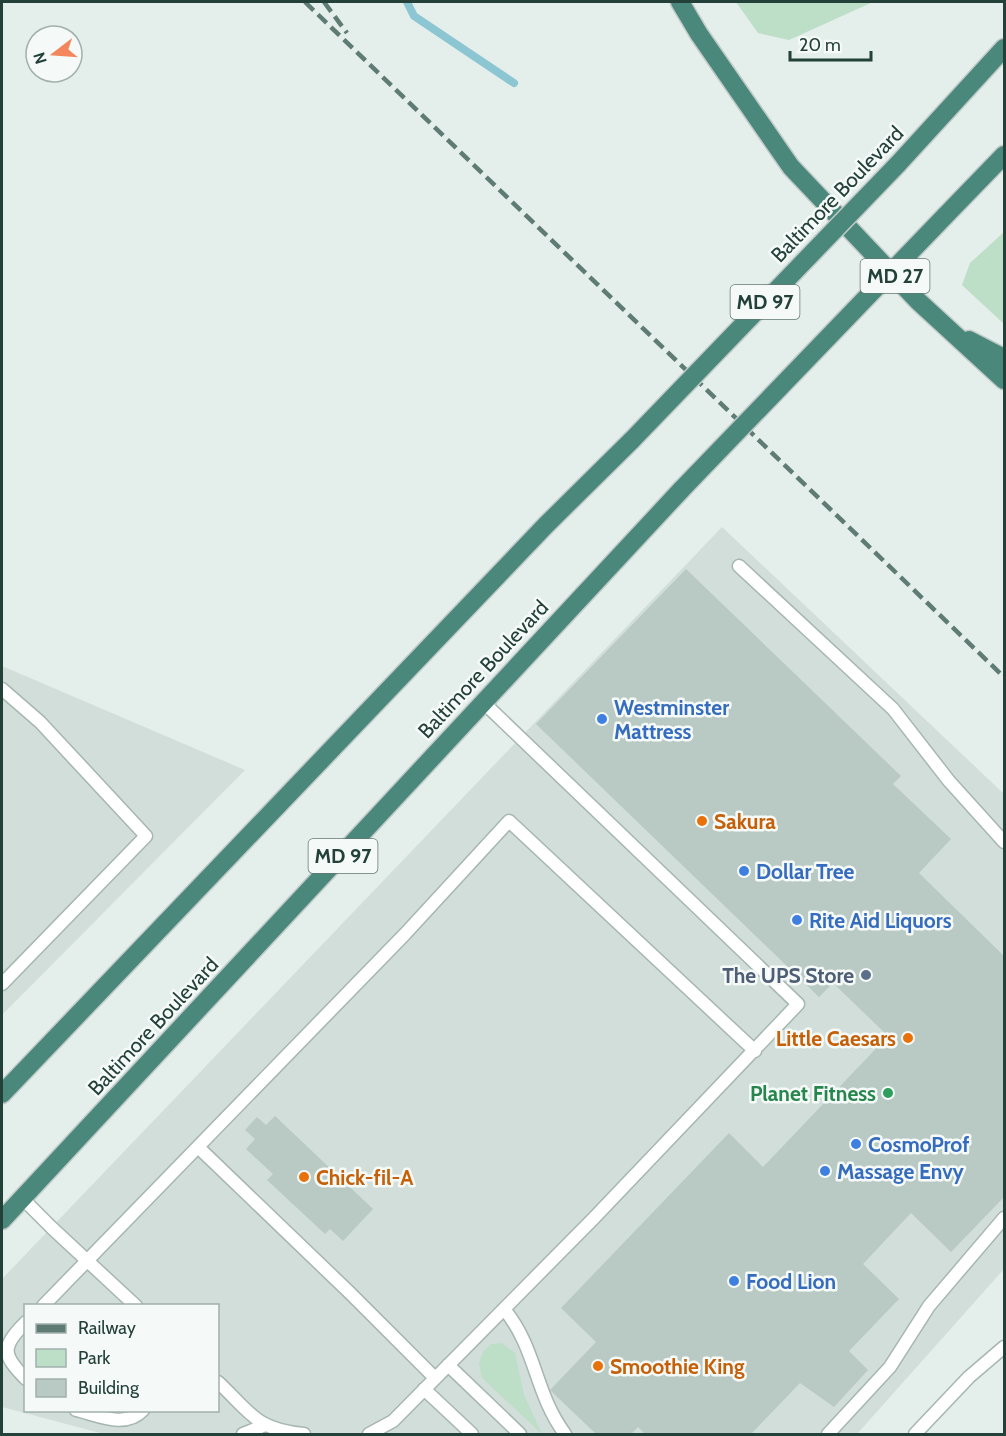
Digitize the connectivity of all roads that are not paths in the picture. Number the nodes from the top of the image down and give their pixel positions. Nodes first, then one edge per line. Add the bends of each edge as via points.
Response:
1 (680, 2) edge
2 (691, 2) edge
3 (699, 34) junction
4 (1005, 48) edge
5 (1005, 155) edge
6 (953, 331) junction
7 (1005, 358) edge
8 (1005, 380) edge
9 (739, 566) dead end
10 (2, 689) edge
11 (483, 702) junction
12 (1005, 842) edge
13 (2, 984) edge
14 (755, 1051) junction
15 (2, 1094) edge
16 (198, 1147) junction
17 (22, 1198) junction
18 (1005, 1218) edge
19 (2, 1220) edge
20 (89, 1260) junction
21 (44, 1304) edge
22 (135, 1304) edge
23 (504, 1309) junction
24 (24, 1324) edge
25 (1005, 1347) edge
26 (448, 1365) junction
27 (24, 1378) edge
28 (435, 1378) junction
29 (219, 1383) edge
30 (424, 1389) junction
31 (85, 1412) edge
32 (140, 1412) edge
33 (264, 1430) edge
34 (243, 1434) edge
35 (304, 1434) edge
36 (369, 1434) edge
37 (472, 1434) edge
38 (520, 1434) edge
39 (565, 1434) edge
40 (828, 1434) edge
41 (915, 1434) edge

1 - 3 highway, MD 27
2 - 3 highway
3 - 6 highway, MD 27 via 791,167 918,301
4 - 15 highway, Baltimore Boulevard / MD 97, bridge via 898,164 546,525
5 - 11 highway, Baltimore Boulevard / MD 97, bridge via 682,489
6 - 7 highway
6 - 8 highway, MD 27
9 - 12 lane via 893,709 949,781
10 - 13 lane via 40,722 146,836
11 - 14 lane via 798,1004
11 - 17 highway, Baltimore Boulevard / MD 97
14 - 16 lane via 509,821
14 - 23 lane
16 - 20 lane
16 - 28 lane
17 - 19 highway, Baltimore Boulevard / MD 97
17 - 20 lane
18 - 40 lane via 929,1306 890,1367
20 - 21 lane
20 - 22 lane
23 - 26 lane
23 - 39 lane via 518,1326 541,1393
24 - 27 lane via 12,1336 7,1350 10,1364
25 - 41 lane via 969,1377
26 - 28 lane
26 - 38 lane
28 - 30 lane
29 - 33 lane
30 - 36 lane via 393,1421
30 - 37 lane
31 - 32 lane via 120,1420
33 - 34 lane
33 - 35 lane

